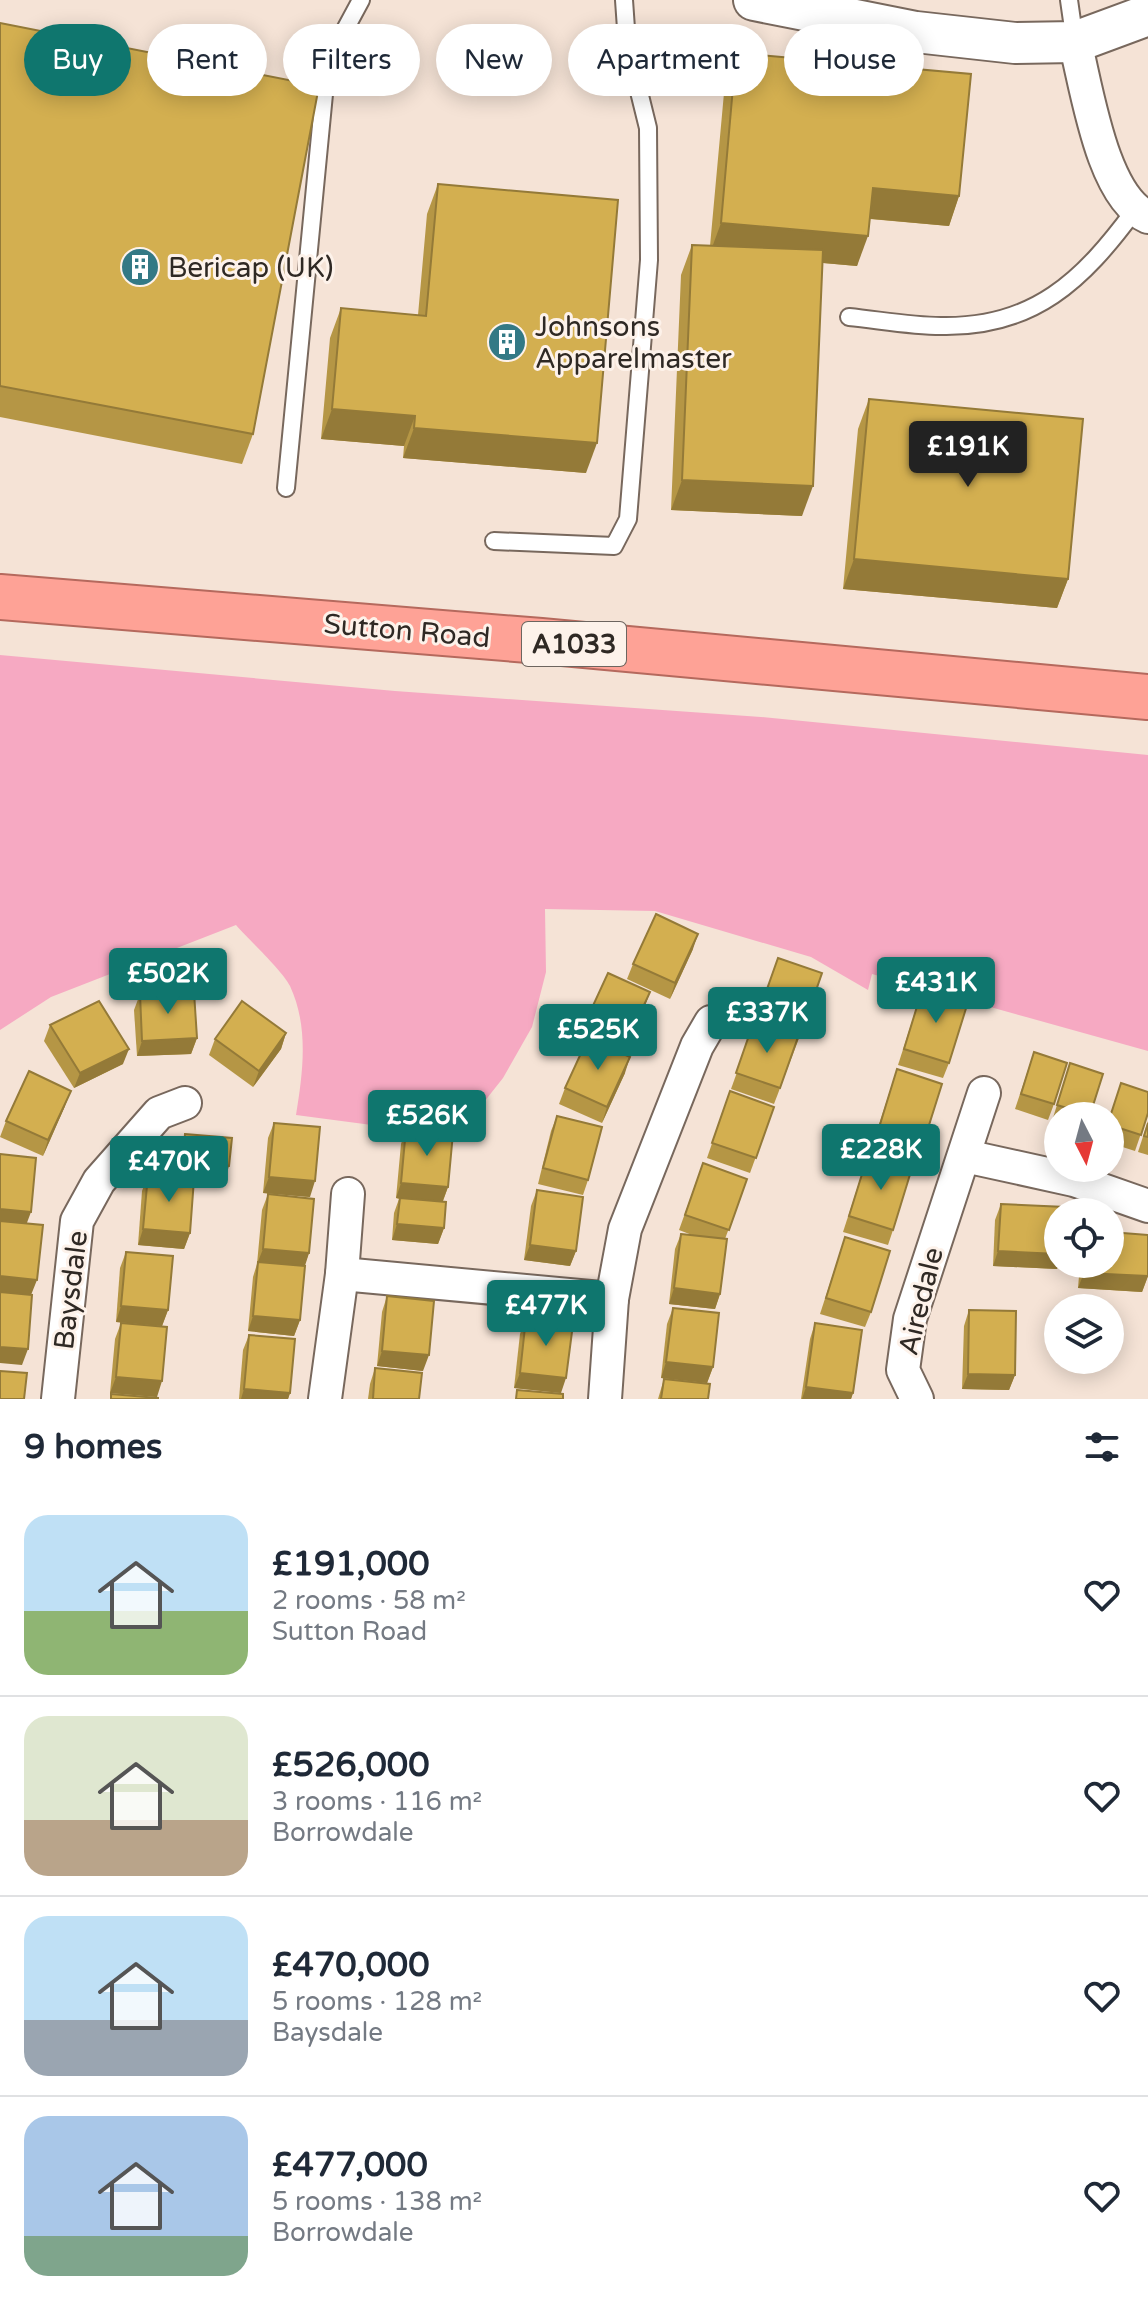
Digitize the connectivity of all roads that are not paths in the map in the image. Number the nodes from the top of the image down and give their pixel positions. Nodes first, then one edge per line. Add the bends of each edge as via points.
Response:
1 (361, 0) edge
2 (624, 0) edge
3 (754, 0) edge
4 (1069, 0) edge
5 (1148, 15) edge
6 (1075, 42) junction
7 (1141, 214) edge
8 (849, 317) dead end
9 (286, 488) dead end
10 (494, 541) dead end
11 (0, 597) edge
12 (1148, 697) edge
13 (693, 1035) dead end
14 (984, 1093) dead end
15 (164, 1103) dead end
16 (965, 1156) junction
17 (348, 1194) dead end
18 (1148, 1206) edge
19 (342, 1274) junction
20 (612, 1299) junction
21 (58, 1399) edge
22 (325, 1399) edge
23 (605, 1399) edge
24 (917, 1399) edge

1 - 9 lane via 327,63
2 - 10 lane via 627,43 648,128 649,230 628,519 614,546
3 - 6 street via 916,32 1015,43
4 - 6 lane
5 - 6 street
6 - 7 street via 1109,174
7 - 8 lane via 1077,279 1025,311 941,326
11 - 12 highway, Sutton Road / A1033
13 - 20 street via 625,1229
14 - 16 street, Airedale
15 - 21 street, Baysdale via 99,1181 77,1221
16 - 18 street via 1074,1180
16 - 24 street, Airedale via 904,1344 903,1370
17 - 19 street
19 - 20 street
19 - 22 street
20 - 23 street

